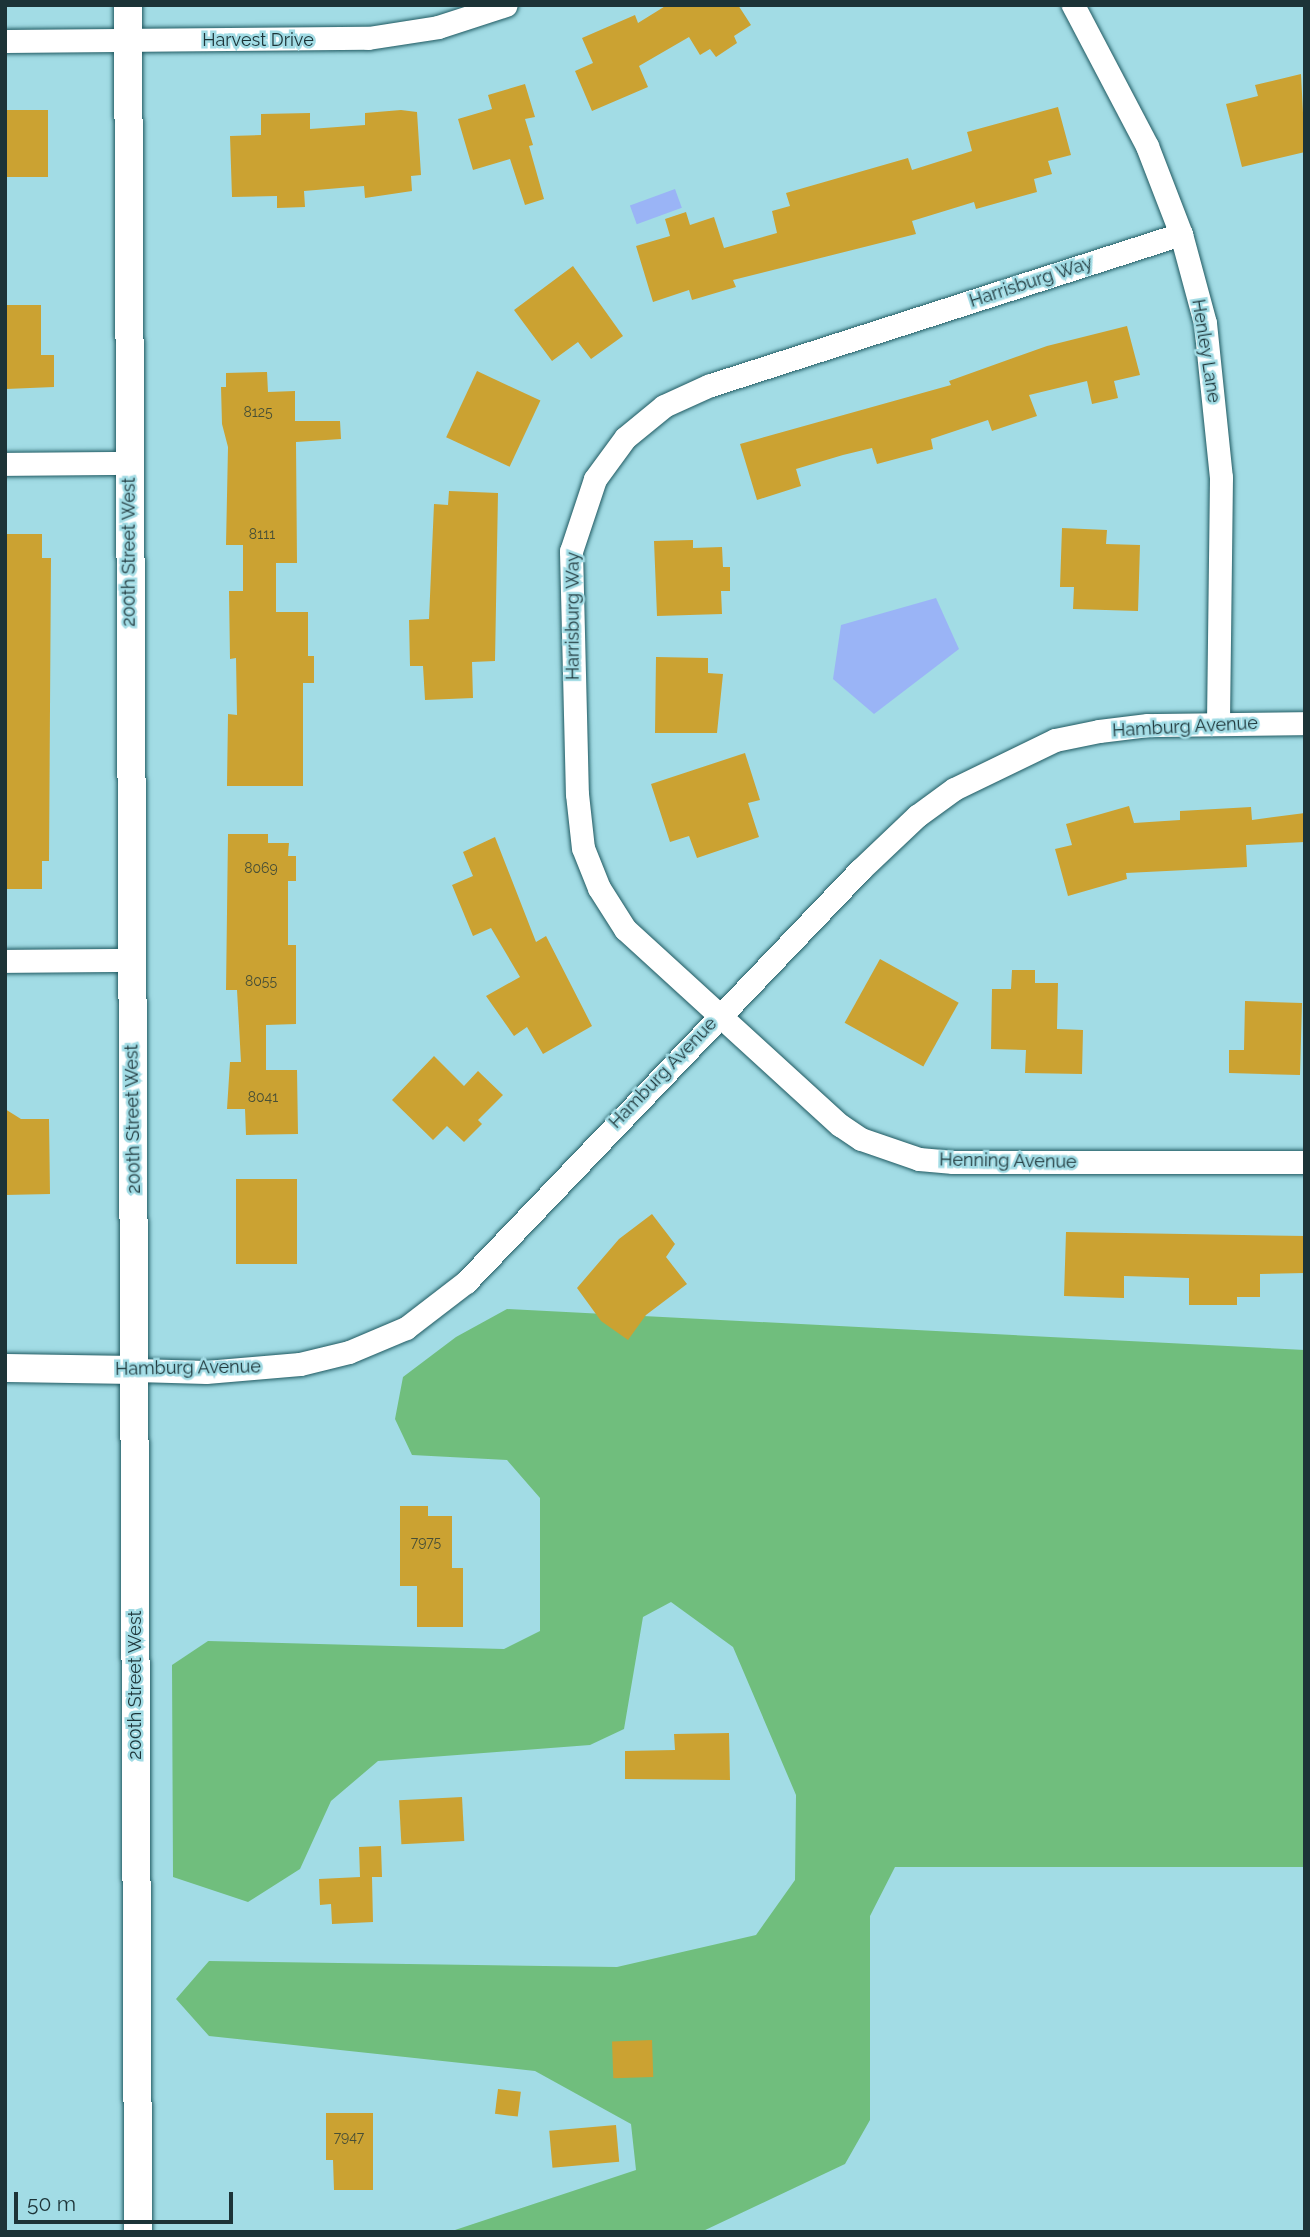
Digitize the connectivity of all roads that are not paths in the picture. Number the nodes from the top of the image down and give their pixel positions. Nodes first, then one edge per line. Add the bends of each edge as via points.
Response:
1 (128, 5) edge
2 (506, 5) edge
3 (1073, 5) edge
4 (128, 40) junction
5 (5, 41) edge
6 (1181, 234) junction
7 (129, 463) junction
8 (5, 464) edge
9 (1218, 723) junction
10 (1305, 723) edge
11 (131, 960) junction
12 (5, 961) edge
13 (720, 1013) junction
14 (1305, 1163) edge
15 (5, 1368) edge
16 (136, 1370) junction
17 (138, 2232) edge

1 - 4 street, 200th Street West
2 - 4 street, Harvest Drive via 438,27 368,38
3 - 6 street, Henley Lane via 1147,146
4 - 5 street, Harvest Drive
4 - 7 street, 200th Street West
6 - 9 street, Henley Lane via 1205,323 1221,477
6 - 13 street, Harrisburg Way via 686,394 643,421 594,479 576,526 570,576 583,848 599,888 625,929
7 - 8 street
7 - 11 street, 200th Street West
9 - 10 street, Hamburg Avenue
9 - 13 street, Hamburg Avenue via 1148,725 1055,740 954,789 917,816 860,870
11 - 12 street
11 - 16 street, 200th Street West
13 - 14 street, Henning Avenue via 840,1125 862,1139 919,1159 953,1163
13 - 16 street, Hamburg Avenue via 466,1282 406,1328 349,1352 300,1364 218,1371
15 - 16 street, Hamburg Avenue
16 - 17 street, 200th Street West

